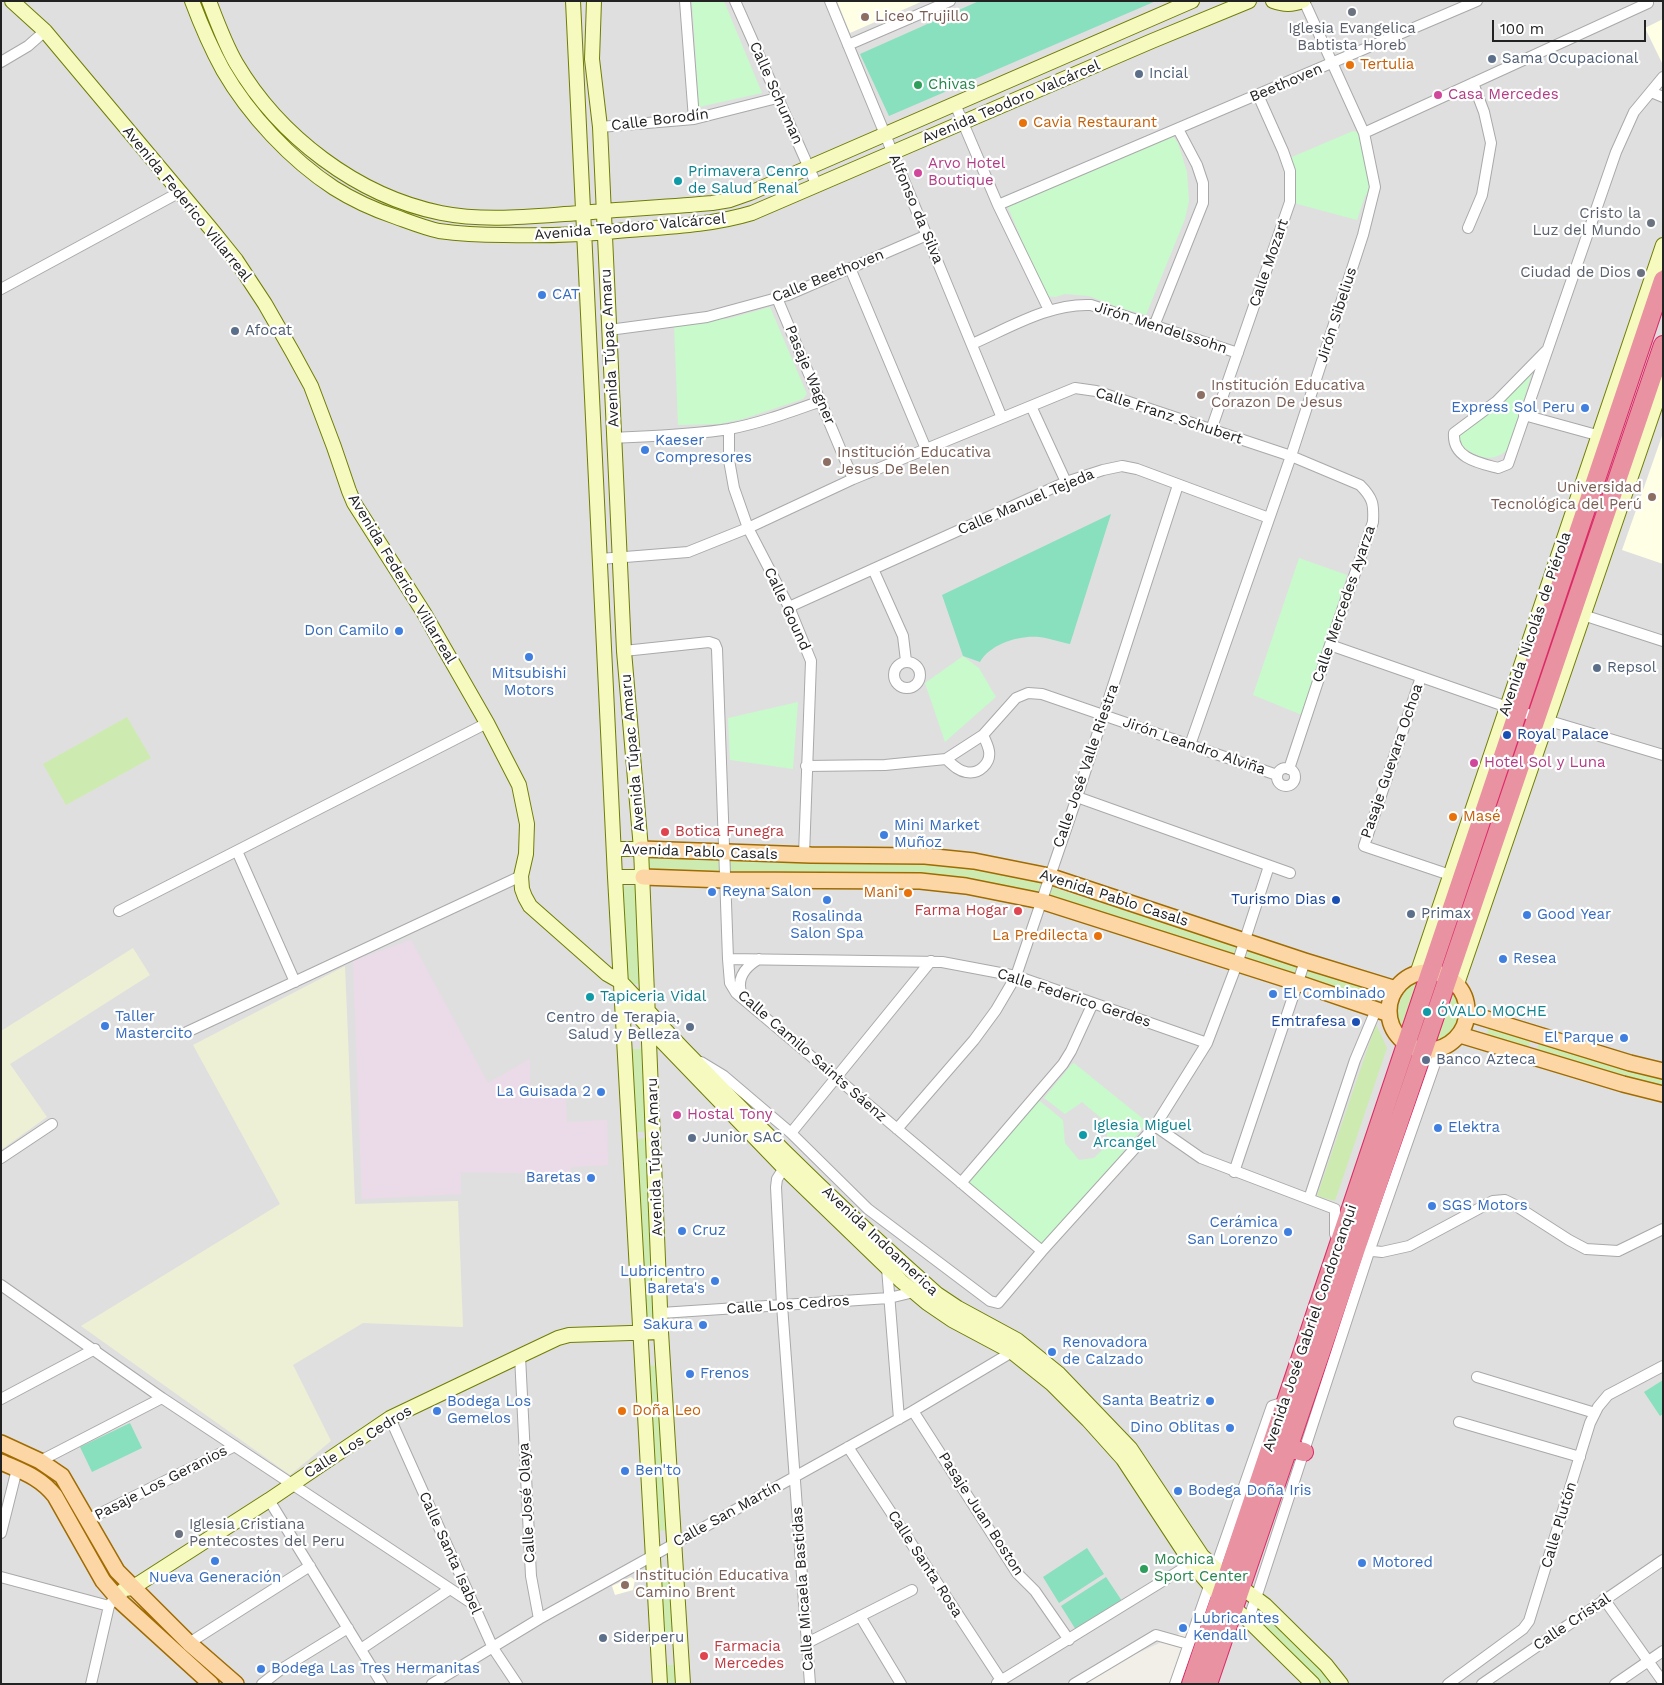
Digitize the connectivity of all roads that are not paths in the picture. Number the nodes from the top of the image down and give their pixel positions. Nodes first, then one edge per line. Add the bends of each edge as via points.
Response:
1 (12, 1) edge
2 (192, 1) edge
3 (209, 1) edge
4 (573, 1) edge
5 (594, 1) edge
6 (685, 1) edge
7 (735, 1) edge
8 (830, 1) edge
9 (950, 1) edge
10 (1192, 1) edge
11 (1249, 1) edge
12 (1273, 1) edge
13 (1303, 1) edge
14 (1477, 1) edge
15 (1648, 2) edge
16 (1143, 22) junction
17 (45, 31) junction
18 (1152, 41) junction
19 (848, 45) junction
20 (229, 50) junction
21 (216, 56) junction
22 (1, 62) edge
23 (1332, 63) junction
24 (1663, 77) edge
25 (1473, 83) junction
26 (255, 92) junction
27 (1650, 92) junction
28 (1258, 95) junction
29 (1663, 97) edge
30 (777, 98) junction
31 (244, 101) junction
32 (955, 104) junction
33 (694, 119) junction
34 (963, 123) junction
35 (600, 127) junction
36 (1178, 129) junction
37 (292, 133) junction
38 (1364, 133) junction
39 (885, 134) junction
40 (281, 144) junction
41 (893, 154) junction
42 (809, 167) junction
43 (344, 174) junction
44 (817, 186) junction
45 (334, 188) junction
46 (180, 192) junction
47 (384, 194) junction
48 (998, 205) junction
49 (376, 210) junction
50 (583, 212) junction
51 (604, 212) junction
52 (479, 217) junction
53 (1468, 228) dead end
54 (605, 232) junction
55 (477, 234) junction
56 (584, 234) junction
57 (927, 235) junction
58 (1663, 245) edge
59 (850, 268) junction
60 (1663, 280) edge
61 (1, 289) edge
62 (777, 298) junction
63 (1049, 310) junction
64 (1154, 326) junction
65 (609, 330) junction
66 (972, 344) junction
67 (1546, 352) junction
68 (1662, 352) edge
69 (1238, 353) junction
70 (1663, 384) edge
71 (821, 401) junction
72 (1031, 406) junction
73 (1524, 415) junction
74 (1002, 418) junction
75 (729, 429) junction
76 (1211, 430) junction
77 (1604, 437) junction
78 (614, 438) junction
79 (926, 449) junction
80 (1291, 456) junction
81 (853, 479) junction
82 (1066, 482) junction
83 (1178, 486) junction
84 (1269, 518) junction
85 (748, 528) junction
86 (620, 558) junction
87 (600, 559) junction
88 (1594, 567) junction
89 (873, 569) junction
90 (788, 607) junction
91 (1583, 615) junction
92 (1663, 641) edge
93 (1330, 644) junction
94 (624, 651) junction
95 (906, 661) dead end
96 (1421, 677) junction
97 (1512, 709) junction
98 (1104, 715) junction
99 (1542, 719) junction
100 (488, 723) junction
101 (983, 735) junction
102 (1190, 745) junction
103 (1663, 756) edge
104 (946, 759) junction
105 (806, 766) junction
106 (1289, 769) junction
107 (1277, 775) junction
108 (1077, 797) junction
109 (642, 848) junction
110 (614, 849) junction
111 (237, 851) junction
112 (725, 852) junction
113 (804, 855) junction
114 (1270, 866) junction
115 (1290, 873) dead end
116 (521, 876) junction
117 (1049, 876) junction
118 (615, 877) junction
119 (643, 877) junction
120 (725, 880) junction
121 (1450, 887) junction
122 (1041, 902) junction
123 (119, 911) dead end
124 (1244, 941) junction
125 (728, 958) junction
126 (759, 959) junction
127 (902, 961) junction
128 (931, 961) junction
129 (1305, 961) junction
130 (1236, 964) junction
131 (1424, 973) junction
132 (607, 974) junction
133 (1016, 976) junction
134 (914, 981) junction
135 (1452, 981) junction
136 (295, 982) junction
137 (621, 982) junction
138 (1298, 983) junction
139 (1396, 989) junction
140 (622, 998) junction
141 (745, 1002) junction
142 (1093, 1003) junction
143 (649, 1011) junction
144 (1382, 1012) junction
145 (1467, 1014) junction
146 (649, 1028) junction
147 (187, 1032) dead end
148 (1460, 1035) junction
149 (1537, 1035) junction
150 (1206, 1043) junction
151 (1406, 1044) junction
152 (1432, 1050) junction
153 (690, 1056) junction
154 (1531, 1056) junction
155 (1663, 1071) edge
156 (835, 1078) junction
157 (1663, 1094) edge
158 (52, 1124) dead end
159 (1155, 1126) junction
160 (896, 1129) junction
161 (791, 1132) junction
162 (654, 1135) junction
163 (631, 1136) junction
164 (1, 1158) edge
165 (784, 1168) junction
166 (1234, 1172) junction
167 (961, 1183) junction
168 (1309, 1199) junction
169 (1663, 1229) edge
170 (1340, 1240) junction
171 (1363, 1249) junction
172 (1042, 1251) junction
173 (887, 1268) junction
174 (1, 1285) edge
175 (914, 1292) junction
176 (889, 1298) junction
177 (782, 1306) junction
178 (661, 1313) junction
179 (661, 1332) junction
180 (641, 1333) junction
181 (1016, 1346) junction
182 (95, 1350) junction
183 (520, 1356) junction
184 (1663, 1366) edge
185 (1477, 1377) dead end
186 (162, 1398) junction
187 (1, 1399) edge
188 (914, 1411) junction
189 (1595, 1412) junction
190 (390, 1418) junction
191 (899, 1419) junction
192 (1459, 1422) dead end
193 (1, 1443) edge
194 (235, 1446) junction
195 (848, 1447) junction
196 (1296, 1450) junction
197 (1580, 1458) junction
198 (40, 1461) junction
199 (1, 1462) edge
200 (17, 1469) junction
201 (795, 1476) junction
202 (292, 1483) junction
203 (269, 1500) junction
204 (86, 1520) junction
205 (1, 1533) edge
206 (674, 1543) junction
207 (652, 1555) junction
208 (1197, 1560) junction
209 (1663, 1560) edge
210 (310, 1566) junction
211 (1221, 1572) junction
212 (1, 1577) edge
213 (1241, 1586) junction
214 (132, 1588) junction
215 (450, 1589) junction
216 (912, 1590) dead end
217 (1214, 1590) junction
218 (1256, 1598) junction
219 (1604, 1599) junction
220 (115, 1601) junction
221 (473, 1604) junction
222 (1234, 1607) junction
223 (860, 1616) junction
224 (539, 1619) junction
225 (1248, 1620) junction
226 (348, 1628) junction
227 (1069, 1640) junction
228 (189, 1643) junction
229 (807, 1643) junction
230 (1188, 1644) junction
231 (493, 1648) junction
232 (361, 1649) junction
233 (1663, 1651) edge
234 (682, 1660) junction
235 (659, 1661) junction
236 (1648, 1661) junction
237 (998, 1682) edge
238 (1663, 1682) edge
239 (91, 1684) edge
240 (211, 1684) edge
241 (236, 1684) edge
242 (262, 1684) edge
243 (382, 1684) edge
244 (432, 1684) edge
245 (516, 1684) edge
246 (660, 1684) edge
247 (683, 1684) edge
248 (810, 1684) edge
249 (901, 1684) edge
250 (1074, 1684) edge
251 (1175, 1684) edge
252 (1191, 1684) edge
253 (1208, 1684) edge
254 (1313, 1684) edge
255 (1341, 1684) edge
256 (1448, 1684) edge
257 (1482, 1684) edge
258 (1615, 1684) edge

1 - 17 main road, Avenida Federico Villarreal
2 - 21 main road, Avenida Teodoro Valcárcel
3 - 20 main road, Avenida Teodoro Valcárcel
4 - 50 main road, Avenida Túpac Amaru
5 - 35 main road, Avenida Túpac Amaru via 592,59
6 - 33 street
7 - 30 street, Calle Schuman
8 - 19 street, Alfonso da Silva
9 - 19 street
10 - 16 main road, Avenida Teodoro Valcárcel
11 - 18 main road, Avenida Teodoro Valcárcel
12 - 13 main road via 1293,5
13 - 23 street, Jirón Sibelius
14 - 23 street, Beethoven
15 - 25 street
16 - 18 main road
16 - 32 main road, Avenida Teodoro Valcárcel
17 - 22 street
17 - 46 main road, Avenida Federico Villarreal
18 - 34 main road, Avenida Teodoro Valcárcel
19 - 39 street, Alfonso da Silva
20 - 21 main road
20 - 26 main road, Avenida Teodoro Valcárcel
21 - 31 main road, Avenida Teodoro Valcárcel
23 - 28 street, Beethoven
23 - 38 street, Jirón Sibelius
24 - 27 street
25 - 38 street
25 - 53 street via 1491,143 1482,195
26 - 31 main road
26 - 37 main road, Avenida Teodoro Valcárcel
27 - 29 street
27 - 67 street via 1634,112 1616,152
28 - 36 street, Beethoven
28 - 69 street, Calle Mozart via 1290,171 1290,202
30 - 33 street, Calle Borodín
30 - 42 street, Calle Schuman
31 - 40 main road, Avenida Teodoro Valcárcel
32 - 34 street
32 - 39 main road, Avenida Teodoro Valcárcel
33 - 35 street, Calle Borodín
34 - 41 main road, Avenida Teodoro Valcárcel
34 - 48 street
35 - 51 main road, Avenida Túpac Amaru
36 - 48 street
36 - 64 street via 1197,165 1203,183 1203,203
37 - 40 main road
37 - 43 main road, Avenida Teodoro Valcárcel
38 - 80 street, Jirón Sibelius via 1375,187 1363,236
39 - 41 street, Alfonso da Silva
39 - 42 main road, Avenida Teodoro Valcárcel
40 - 45 main road, Avenida Teodoro Valcárcel
41 - 44 main road, Avenida Teodoro Valcárcel
41 - 57 street, Alfonso da Silva
42 - 44 street, Calle Schuman
42 - 51 main road, Avenida Teodoro Valcárcel via 730,200
43 - 45 main road
43 - 47 main road, Avenida Teodoro Valcárcel
44 - 54 main road, Avenida Teodoro Valcárcel via 734,219
45 - 49 main road, Avenida Teodoro Valcárcel
46 - 61 street
46 - 100 main road, Avenida Federico Villarreal via 236,260 294,353 311,386 354,503 424,613
47 - 49 main road
47 - 52 main road, Avenida Teodoro Valcárcel via 442,213
48 - 63 street
49 - 55 main road, Avenida Teodoro Valcárcel via 438,231
50 - 51 main road, Avenida Teodoro Valcárcel
50 - 52 main road, Avenida Teodoro Valcárcel
50 - 56 main road, Avenida Túpac Amaru
51 - 54 main road, Avenida Túpac Amaru
52 - 55 main road
54 - 56 main road, Avenida Teodoro Valcárcel
54 - 65 main road, Avenida Túpac Amaru
55 - 56 main road, Avenida Teodoro Valcárcel
56 - 87 main road, Avenida Túpac Amaru
57 - 59 street, Calle Beethoven
57 - 66 street, Alfonso da Silva
58 - 77 main road, Avenida Nicolás de Piérola
59 - 62 street, Calle Beethoven
59 - 79 street
60 - 77 highway, Avenida Nicolás de Piérola
62 - 65 street, Calle Beethoven via 707,317
62 - 71 street, Pasaje Wagner
63 - 64 street, Jirón Mendelssohn via 1078,304 1091,305
63 - 66 street, Jirón Mendelssohn
64 - 69 street, Jirón Mendelssohn
65 - 78 main road, Avenida Túpac Amaru
66 - 74 street, Alfonso da Silva
67 - 73 street
67 - 73 street via 1497,401 1454,433 1454,444 1476,462 1498,468 1508,464
68 - 88 highway, Avenida Nicolás de Piérola
69 - 76 street, Calle Mozart
70 - 88 main road, Avenida Nicolás de Piérola
71 - 75 street
71 - 81 street, Pasaje Wagner
72 - 74 street, Calle Franz Schubert
72 - 76 street, Calle Franz Schubert via 1075,388 1096,391
72 - 82 street
73 - 77 street
74 - 79 street, Calle Franz Schubert
75 - 78 street
75 - 85 street, Calle Gound via 729,460 734,488
76 - 80 street, Calle Franz Schubert
77 - 97 highway, Avenida Nicolás de Piérola
78 - 86 main road, Avenida Túpac Amaru
79 - 81 street, Calle Franz Schubert
80 - 84 street, Jirón Sibelius
80 - 93 street, Calle Mercedes Ayarza via 1360,485 1374,504 1373,522
81 - 85 street, Calle Franz Schubert
82 - 83 street, Calle Manuel Tejeda via 1122,466
82 - 89 street, Calle Manuel Tejeda
83 - 84 street, Calle Manuel Tejeda
83 - 98 street, Calle José Valle Riestra
84 - 102 street, Jirón Sibelius
85 - 86 street, Calle Franz Schubert via 688,552
85 - 90 street, Calle Gound
86 - 87 street, Calle Franz Schubert
86 - 94 main road, Avenida Túpac Amaru
87 - 110 main road, Avenida Túpac Amaru
88 - 91 main road, Avenida Nicolás de Piérola
88 - 99 highway, Avenida Nicolás de Piérola
89 - 90 street, Calle Manuel Tejeda
89 - 95 street via 903,636
90 - 105 street, Calle Gound via 812,660
91 - 92 street
91 - 99 main road, Avenida Nicolás de Piérola
93 - 96 street
93 - 106 street, Calle Mercedes Ayarza
94 - 109 main road, Avenida Túpac Amaru
94 - 112 street, Calle Camilo Saints Sáenz via 715,644
96 - 97 street
96 - 121 street, Pasaje Guevara Ochoa via 1364,846
97 - 99 street
97 - 121 highway, Avenida Nicolás de Piérola
98 - 101 street, Jirón Leandro Alviña via 1042,694 1028,693 1016,698
98 - 102 street, Jirón Leandro Alviña
98 - 108 street, Calle José Valle Riestra
99 - 103 street
99 - 135 highway, Avenida Nicolás de Piérola
100 - 111 street
100 - 116 main road, Avenida Federico Villarreal via 519,785 527,824
101 - 104 street, Jirón Leandro Alviña
101 - 104 street via 989,759 979,771 965,772
102 - 107 street, Jirón Leandro Alviña
104 - 105 street, Jirón Leandro Alviña
105 - 113 street, Calle Gound
106 - 107 street via 1284,768
106 - 107 street via 1295,777 1290,786 1280,784
108 - 114 street
108 - 117 street, Calle José Valle Riestra
109 - 110 main road, Avenida Pablo Casals
109 - 112 main road, Avenida Pablo Casals
109 - 119 main road, Avenida Túpac Amaru
110 - 118 main road, Avenida Túpac Amaru
111 - 123 street
111 - 136 street
112 - 113 main road, Avenida Pablo Casals
112 - 120 street, Calle Camilo Saints Sáenz
113 - 117 main road, Avenida Pablo Casals via 942,857
114 - 115 street
114 - 124 street
116 - 132 main road, Avenida Federico Villarreal via 522,889 530,906
116 - 136 street
117 - 122 street, Calle José Valle Riestra
117 - 124 main road, Avenida Pablo Casals
118 - 119 main road, Avenida Pablo Casals
118 - 137 main road, Avenida Túpac Amaru
119 - 120 main road, Avenida Pablo Casals
119 - 143 main road, Avenida Túpac Amaru
120 - 122 main road, Avenida Pablo Casals via 940,882
120 - 125 street, Calle Camilo Saints Sáenz
121 - 131 highway, Avenida Nicolás de Piérola
122 - 130 main road, Avenida Pablo Casals
122 - 133 street, Calle José Valle Riestra
124 - 129 main road, Avenida Pablo Casals
124 - 130 street
125 - 126 street, Calle Federico Gerdes
125 - 141 street, Calle Camilo Saints Sáenz via 730,983
126 - 127 street, Calle Federico Gerdes
126 - 141 street via 746,968 740,982
127 - 128 street, Calle Federico Gerdes
127 - 134 street via 913,968
128 - 133 street, Calle Federico Gerdes
128 - 134 street
129 - 138 street
129 - 139 main road, Avenida Pablo Casals
130 - 138 main road, Avenida Pablo Casals
130 - 150 street
131 - 135 main road
131 - 139 main road via 1409,977
131 - 151 highway, Avenida José Gabriel Condorcanqui
132 - 137 main road, Avenida Federico Villarreal
132 - 140 main road, Avenida Federico Villarreal
133 - 142 street, Calle Federico Gerdes
133 - 160 street, Calle José Valle Riestra via 974,1040
134 - 156 street
135 - 145 main road via 1463,993
135 - 152 highway, Avenida José Gabriel Condorcanqui
136 - 147 street
137 - 140 main road, Avenida Túpac Amaru
137 - 143 main road, Avenida Federico Villarreal
138 - 144 main road, Avenida Pablo Casals
138 - 166 street
139 - 144 main road
140 - 146 main road, Avenida Federico Villarreal
140 - 163 main road, Avenida Túpac Amaru
141 - 156 street, Calle Camilo Saints Sáenz
142 - 150 street, Calle Federico Gerdes
142 - 167 street via 1063,1064
143 - 146 main road, Avenida Túpac Amaru
143 - 153 main road, Avenida Indoamerica
144 - 151 main road
144 - 168 street via 1355,1060
145 - 148 main road
145 - 149 main road
146 - 162 main road, Avenida Túpac Amaru
146 - 165 main road, Avenida Indoamerica
148 - 152 main road via 1448,1046
148 - 154 main road
149 - 154 main road
149 - 155 main road
150 - 159 street
151 - 152 main road
151 - 170 highway, Avenida José Gabriel Condorcanqui
152 - 171 highway, Avenida José Gabriel Condorcanqui
153 - 161 street via 724,1076
153 - 181 main road, Avenida Indoamerica via 831,1196 936,1294
154 - 157 main road
156 - 160 street, Calle Camilo Saints Sáenz
156 - 161 street
158 - 164 street
159 - 166 street via 1200,1158
159 - 172 street
160 - 167 street, Calle Camilo Saints Sáenz
161 - 172 street via 868,1209 990,1301 998,1304
162 - 163 main road
162 - 178 main road, Avenida Túpac Amaru
163 - 180 main road, Avenida Túpac Amaru
165 - 173 main road, Avenida Indoamerica
165 - 177 street, Calle Micaela Bastidas via 776,1187
166 - 168 street
167 - 172 street, Calle Camilo Saints Sáenz
168 - 170 street via 1335,1209 1335,1234
169 - 171 street via 1618,1251 1586,1249 1504,1200 1493,1202 1409,1246 1382,1252
170 - 171 street
170 - 211 highway, Avenida José Gabriel Condorcanqui via 1286,1402
171 - 196 highway, Avenida José Gabriel Condorcanqui
173 - 175 main road, Avenida Indoamerica
173 - 176 street
174 - 182 street
175 - 176 street, Calle Los Cedros
175 - 181 main road, Avenida Indoamerica via 952,1320
176 - 177 street, Calle Los Cedros
176 - 191 street
177 - 178 street, Calle Los Cedros
177 - 201 street, Calle Micaela Bastidas
178 - 179 main road, Avenida Túpac Amaru
179 - 180 main road, Calle Los Cedros
179 - 206 main road, Avenida Túpac Amaru
180 - 183 main road, Calle Los Cedros via 568,1335
180 - 207 main road, Avenida Túpac Amaru
181 - 188 street, Calle San Martín
181 - 208 main road, Avenida Indoamerica via 1123,1459
182 - 186 street
182 - 187 street
183 - 190 main road, Calle Los Cedros
183 - 224 street, Calle José Olaya via 530,1567
184 - 189 street, Calle Plutón via 1608,1395
185 - 189 street
186 - 194 street
186 - 198 street
188 - 191 street, Calle San Martín
188 - 227 street, Pasaje Juan Boston via 1017,1572 1035,1591
189 - 197 street, Calle Plutón
190 - 202 main road, Calle Los Cedros
190 - 221 street, Calle Santa Isabel
191 - 195 street, Calle San Martín
192 - 197 street
193 - 198 main road
194 - 202 street
194 - 204 street, Pasaje Los Geranios
195 - 201 street, Calle San Martín
195 - 237 street, Calle Santa Rosa
196 - 213 highway, Avenida José Gabriel Condorcanqui
196 - 218 street
197 - 256 street, Calle Plutón via 1529,1621 1523,1629
198 - 204 main road via 62,1476
199 - 200 main road
200 - 205 street
200 - 220 main road via 35,1477 55,1496
201 - 206 street, Calle San Martín
201 - 229 street, Calle Micaela Bastidas
202 - 203 main road, Calle Los Cedros
202 - 215 street
203 - 210 street
203 - 214 main road, Calle Los Cedros
204 - 214 main road via 116,1572
206 - 207 street, Calle San Martín
206 - 234 main road, Avenida Túpac Amaru
207 - 224 street, Calle San Martín
207 - 235 main road, Avenida Túpac Amaru
208 - 211 main road, Avenida Indoamerica
208 - 217 main road, Avenida Indoamerica
208 - 227 street
209 - 219 street, Calle Cristal
210 - 226 street
210 - 228 street
211 - 213 main road, Avenida Indoamerica
211 - 217 highway, Avenida José Gabriel Condorcanqui
212 - 220 street
213 - 218 main road, Avenida Indoamerica
213 - 222 highway, Avenida José Gabriel Condorcanqui
214 - 220 main road, Calle Los Cedros via 125,1589
214 - 228 main road
215 - 221 street
215 - 232 street
216 - 223 street
217 - 222 main road, Avenida Indoamerica
217 - 230 street
217 - 252 highway, Avenida José Gabriel Condorcanqui
218 - 225 street
218 - 255 main road, Avenida Indoamerica via 1326,1664
219 - 236 street
219 - 257 street, Calle Cristal
220 - 239 street
220 - 240 main road
221 - 231 street, Calle Santa Isabel
222 - 225 main road, Avenida Indoamerica
222 - 253 highway, Avenida José Gabriel Condorcanqui
223 - 229 street
223 - 249 street
224 - 231 street, Calle San Martín
225 - 254 main road, Avenida Indoamerica
226 - 232 street
226 - 242 street
227 - 237 street
228 - 241 main road
229 - 248 street, Calle Micaela Bastidas
230 - 250 street via 1156,1635
230 - 251 street
231 - 244 street, Calle San Martín
231 - 245 street, Calle Santa Isabel
232 - 243 street
233 - 236 street
234 - 235 main road
234 - 247 main road, Avenida Túpac Amaru
235 - 246 main road, Avenida Túpac Amaru
236 - 238 street
236 - 258 street

